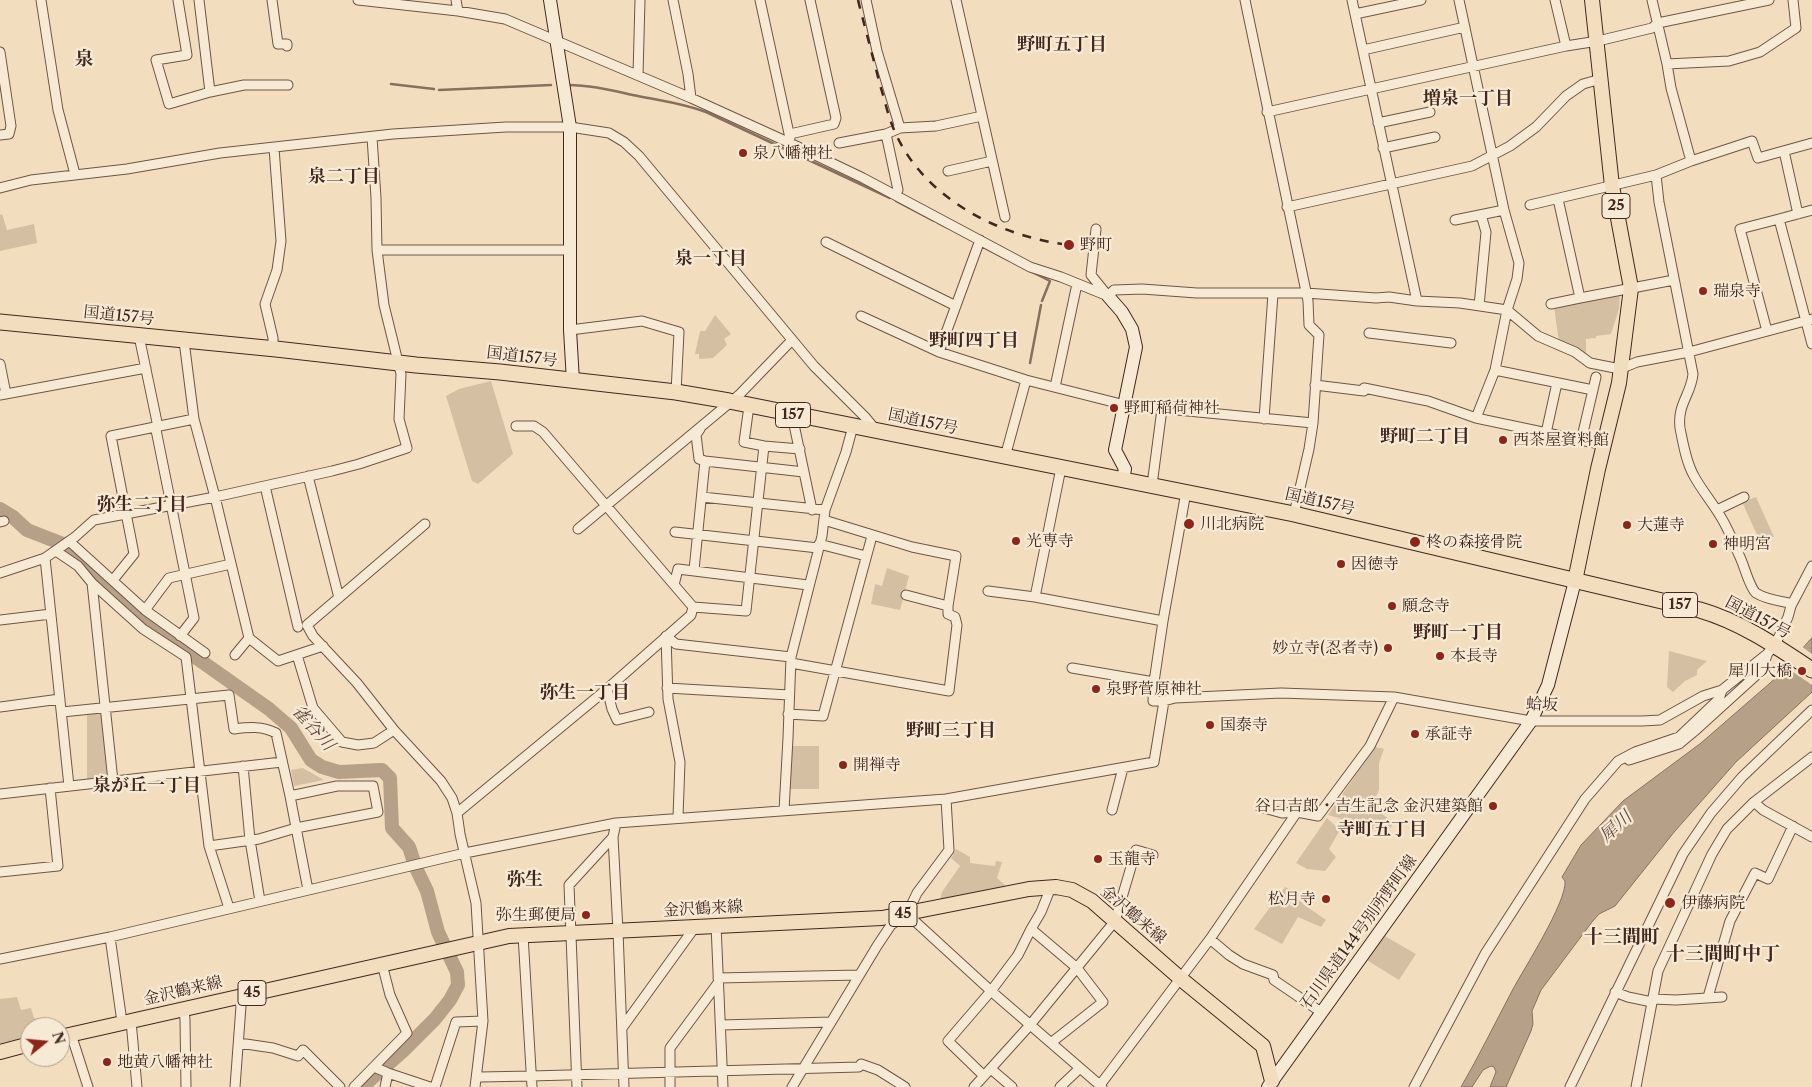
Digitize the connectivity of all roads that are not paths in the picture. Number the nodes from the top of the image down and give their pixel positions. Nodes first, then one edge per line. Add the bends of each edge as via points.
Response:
1 (40, 0) edge
2 (178, 0) edge
3 (199, 0) edge
4 (272, 0) edge
5 (364, 0) edge
6 (456, 0) edge
7 (550, 0) edge
8 (640, 0) edge
9 (673, 0) edge
10 (760, 0) edge
11 (810, 0) edge
12 (866, 0) edge
13 (956, 0) edge
14 (1245, 0) edge
15 (1352, 0) edge
16 (1421, 0) edge
17 (1459, 0) edge
18 (1555, 0) edge
19 (1592, 0) edge
20 (1652, 0) edge
21 (1769, 0) edge
22 (1793, 0) edge
23 (458, 11) junction
24 (1355, 14) junction
25 (1658, 23) junction
26 (1465, 27) junction
27 (558, 40) junction
28 (1598, 41) junction
29 (287, 46) dead end
30 (1566, 46) junction
31 (1362, 50) junction
32 (0, 52) edge
33 (1667, 64) junction
34 (1473, 66) junction
35 (638, 75) junction
36 (1601, 79) junction
37 (288, 85) dead end
38 (1371, 88) junction
39 (210, 92) junction
40 (691, 98) junction
41 (1267, 112) junction
42 (1430, 112) dead end
43 (982, 116) junction
44 (1378, 123) junction
45 (570, 127) junction
46 (900, 128) junction
47 (886, 134) junction
48 (0, 135) edge
49 (372, 137) junction
50 (1435, 137) dead end
51 (790, 139) junction
52 (1812, 143) edge
53 (839, 144) dead end
54 (274, 148) junction
55 (1383, 148) junction
56 (1784, 151) junction
57 (1492, 157) junction
58 (992, 161) junction
59 (1692, 161) junction
60 (948, 171) dead end
61 (75, 174) junction
62 (1656, 176) junction
63 (1391, 184) junction
64 (1612, 186) junction
65 (0, 188) edge
66 (895, 195) junction
67 (1558, 199) junction
68 (1530, 205) dead end
69 (1287, 207) junction
70 (1504, 210) junction
71 (1812, 210) edge
72 (1798, 214) junction
73 (1481, 215) junction
74 (1005, 217) dead end
75 (1779, 219) junction
76 (1455, 220) dead end
77 (1096, 229) dead end
78 (980, 240) junction
79 (826, 242) dead end
80 (377, 250) junction
81 (570, 250) junction
82 (1674, 280) junction
83 (1076, 284) junction
84 (1631, 288) junction
85 (1306, 293) junction
86 (1273, 294) junction
87 (1108, 296) junction
88 (1580, 298) junction
89 (1417, 301) junction
90 (1551, 304) dead end
91 (956, 306) junction
92 (1479, 306) junction
93 (1507, 310) junction
94 (861, 316) dead end
95 (1809, 320) edge
96 (0, 322) edge
97 (570, 330) junction
98 (1767, 331) junction
99 (1369, 333) dead end
100 (139, 336) junction
101 (792, 340) junction
102 (184, 341) junction
103 (1451, 343) dead end
104 (1812, 344) edge
105 (273, 349) junction
106 (939, 352) junction
107 (1689, 352) junction
108 (397, 362) junction
109 (0, 364) edge
110 (146, 368) junction
111 (1620, 369) junction
112 (1495, 370) junction
113 (1596, 377) dead end
114 (1026, 380) junction
115 (573, 381) junction
116 (1557, 383) junction
117 (1316, 385) junction
118 (1055, 387) junction
119 (1593, 390) junction
120 (676, 392) junction
121 (3, 395) edge
122 (729, 401) junction
123 (1125, 405) junction
124 (749, 406) junction
125 (1162, 409) junction
126 (792, 415) junction
127 (1476, 418) junction
128 (194, 419) junction
129 (1264, 419) junction
130 (707, 420) junction
131 (1313, 422) junction
132 (516, 426) dead end
133 (854, 426) junction
134 (158, 427) junction
135 (875, 429) junction
136 (1546, 433) junction
137 (1581, 441) junction
138 (1604, 445) junction
139 (764, 446) junction
140 (800, 449) junction
141 (1005, 457) junction
142 (705, 461) junction
143 (762, 466) junction
144 (1061, 468) junction
145 (804, 472) junction
146 (308, 476) junction
147 (1123, 479) junction
148 (1152, 485) junction
149 (264, 486) junction
150 (1186, 492) junction
151 (215, 497) junction
152 (1744, 497) dead end
153 (702, 498) junction
154 (758, 504) junction
155 (172, 505) junction
156 (606, 505) junction
157 (812, 510) junction
158 (825, 510) junction
159 (1717, 510) junction
160 (127, 514) junction
161 (1294, 514) junction
162 (824, 520) junction
163 (425, 524) dead end
164 (578, 529) dead end
165 (675, 532) dead end
166 (698, 535) junction
167 (872, 536) junction
168 (754, 540) junction
169 (63, 546) junction
170 (819, 546) junction
171 (866, 556) junction
172 (46, 558) junction
173 (231, 564) junction
174 (1812, 566) edge
175 (694, 570) junction
176 (0, 573) edge
177 (186, 574) junction
178 (750, 577) junction
179 (113, 580) junction
180 (1575, 581) junction
181 (92, 583) junction
182 (808, 584) junction
183 (674, 585) junction
184 (988, 591) dead end
185 (906, 595) dead end
186 (1035, 597) junction
187 (338, 598) junction
188 (948, 606) junction
189 (1791, 606) junction
190 (693, 607) junction
191 (145, 610) junction
192 (51, 614) junction
193 (0, 620) edge
194 (1163, 621) junction
195 (298, 626) dead end
196 (180, 636) junction
197 (666, 636) junction
198 (249, 638) junction
199 (323, 646) junction
200 (1773, 649) junction
201 (205, 653) dead end
202 (235, 655) dead end
203 (297, 655) junction
204 (791, 660) junction
205 (1072, 668) dead end
206 (1812, 670) edge
207 (835, 672) junction
208 (1154, 682) junction
209 (667, 688) junction
210 (607, 689) junction
211 (1722, 690) junction
212 (789, 695) junction
213 (1394, 697) junction
214 (191, 698) junction
215 (60, 699) junction
216 (1164, 701) junction
217 (106, 706) junction
218 (0, 707) edge
219 (1812, 710) edge
220 (62, 712) junction
221 (650, 712) dead end
222 (788, 714) junction
223 (1531, 721) junction
224 (394, 730) junction
225 (1812, 757) edge
226 (1618, 761) junction
227 (282, 762) junction
228 (243, 766) junction
229 (1123, 768) junction
230 (199, 771) junction
231 (113, 781) junction
232 (70, 786) junction
233 (50, 788) junction
234 (0, 794) edge
235 (290, 796) junction
236 (946, 799) junction
237 (1754, 802) junction
238 (1260, 807) dead end
239 (784, 810) junction
240 (1112, 810) dead end
241 (1296, 812) junction
242 (457, 813) junction
243 (678, 817) junction
244 (616, 823) junction
245 (1793, 826) junction
246 (296, 828) junction
247 (613, 837) junction
248 (1812, 837) edge
249 (250, 840) junction
250 (209, 846) junction
251 (465, 854) junction
252 (1152, 855) dead end
253 (0, 872) edge
254 (1051, 886) junction
255 (308, 890) junction
256 (260, 901) junction
257 (229, 908) junction
258 (907, 914) junction
259 (1115, 921) junction
260 (716, 925) junction
261 (695, 927) junction
262 (1031, 929) junction
263 (618, 930) junction
264 (571, 932) junction
265 (523, 935) junction
266 (110, 937) junction
267 (1210, 939) junction
268 (478, 943) junction
269 (0, 959) edge
270 (382, 964) junction
271 (1077, 968) junction
272 (859, 975) junction
273 (1181, 979) junction
274 (718, 980) junction
275 (991, 991) junction
276 (1615, 992) junction
277 (238, 997) junction
278 (1708, 997) junction
279 (1722, 997) dead end
280 (1652, 1000) junction
281 (184, 1009) junction
282 (1321, 1012) junction
283 (126, 1021) junction
284 (483, 1021) junction
285 (831, 1022) junction
286 (720, 1025) junction
287 (1030, 1025) junction
288 (622, 1028) junction
289 (70, 1034) edge
290 (1052, 1042) junction
291 (239, 1043) junction
292 (70, 1044) edge
293 (20, 1047) edge
294 (0, 1052) edge
295 (803, 1067) junction
296 (375, 1068) junction
297 (1079, 1069) junction
298 (723, 1071) junction
299 (387, 1072) junction
300 (623, 1073) junction
301 (670, 1073) junction
302 (987, 1073) junction
303 (576, 1074) junction
304 (477, 1075) junction
305 (531, 1076) junction
306 (1273, 1085) edge
307 (1101, 1086) edge
308 (88, 1087) edge
309 (137, 1087) edge
310 (186, 1087) edge
311 (235, 1087) edge
312 (340, 1087) edge
313 (354, 1087) edge
314 (385, 1087) edge
315 (430, 1087) edge
316 (435, 1087) edge
317 (475, 1087) edge
318 (532, 1087) edge
319 (577, 1087) edge
320 (624, 1087) edge
321 (670, 1087) edge
322 (723, 1087) edge
323 (792, 1087) edge
324 (905, 1087) edge
325 (974, 1087) edge
326 (1012, 1087) edge
327 (1060, 1087) edge
328 (1414, 1087) edge
329 (1570, 1087) edge
330 (1636, 1087) edge

1 - 61 street via 58,110
2 - 39 street via 187,55 156,60 169,104
3 - 39 street
4 - 29 street via 278,44
5 - 23 street
6 - 23 street
7 - 27 main road
8 - 35 street
9 - 40 street
10 - 51 street
11 - 51 street via 836,118 834,124
12 - 46 street
13 - 43 street
14 - 41 street
15 - 24 street
16 - 24 street
17 - 26 street
18 - 30 street
19 - 28 main road, 25
20 - 25 street
21 - 25 street
22 - 33 street via 1796,28 1760,52 1729,61
23 - 27 street via 505,19
24 - 31 street
25 - 28 street via 1652,28
25 - 33 street
26 - 31 street
26 - 34 street
27 - 35 street
27 - 45 main road
28 - 30 street
28 - 36 main road, 25
30 - 34 street
31 - 38 street
32 - 48 street via 11,126 9,134
33 - 59 street
34 - 38 street
34 - 57 street
35 - 40 street
36 - 57 street via 1583,84 1566,96 1536,127
36 - 64 main road, 25
37 - 39 street via 244,85
38 - 41 street
38 - 44 street
40 - 51 street
41 - 69 street
42 - 44 street
43 - 46 street via 936,126
43 - 58 street
44 - 55 street
45 - 49 street via 440,130
45 - 81 main road
45 - 101 street via 609,132 639,156
46 - 47 street
47 - 53 street
47 - 66 street via 898,190
49 - 54 street
49 - 80 street
50 - 55 street
51 - 66 street
52 - 56 street
54 - 61 street
54 - 105 street via 281,241 278,270 265,304
55 - 63 street
56 - 59 street via 1758,158 1752,141
56 - 72 street
57 - 63 street via 1472,166
57 - 70 street
58 - 60 street
58 - 74 street
59 - 62 street
61 - 65 street
62 - 64 street
62 - 82 street
63 - 69 street
63 - 89 street
64 - 67 street
64 - 84 main road, 25
66 - 78 street
67 - 68 street
67 - 88 street
69 - 85 street
70 - 73 street
70 - 93 street via 1519,263
71 - 72 street
72 - 75 street
73 - 76 street
73 - 92 street via 1486,232
75 - 95 street
75 - 98 street via 1740,229
77 - 87 street via 1091,276
78 - 83 street via 1030,268
78 - 91 street
79 - 91 street
80 - 81 street
80 - 108 street via 384,305
81 - 97 main road
82 - 84 street
82 - 107 street
83 - 87 street
83 - 118 street
84 - 88 street
84 - 111 main road, 25
85 - 86 street
85 - 89 street
85 - 117 street via 1309,325 1319,336
86 - 87 street via 1142,289 1114,290
86 - 129 street
87 - 123 main road via 1132,329 1136,347
88 - 90 street
89 - 92 street
91 - 106 street
92 - 93 street
93 - 111 street via 1538,336 1575,352 1590,363
93 - 112 street
94 - 106 street
95 - 98 street
95 - 104 street
96 - 100 highway, 国道157号 / 157
97 - 115 main road
97 - 120 street via 642,321 679,332
98 - 107 street
99 - 103 street
100 - 102 highway, 国道157号 / 157
100 - 110 street
101 - 122 street
101 - 135 street
102 - 105 highway, 国道157号 / 157
102 - 128 street
105 - 108 highway, 国道157号 / 157
106 - 114 street
107 - 111 street via 1637,362
107 - 159 street via 1694,374 1682,403 1680,428 1689,465
108 - 115 highway, 国道157号 / 157
108 - 146 street via 401,374 399,419 407,448
109 - 121 street
110 - 121 street
110 - 134 street
111 - 138 main road, 25
112 - 116 street
112 - 127 street
113 - 119 street
114 - 118 street
114 - 141 street
115 - 120 highway, 国道157号 / 157
116 - 119 street
116 - 136 street
117 - 127 street via 1364,389 1428,401
117 - 131 street
118 - 123 street
119 - 137 street
120 - 122 highway, 国道157号 / 157
122 - 124 highway, 国道157号 / 157
122 - 130 street
123 - 125 street
123 - 147 main road via 1115,450 1125,469
124 - 126 highway, 国道157号 / 157
124 - 139 street via 744,442
125 - 129 street
125 - 148 street
126 - 133 highway, 国道157号 / 157
126 - 140 street
127 - 136 street
128 - 134 street
128 - 151 street
129 - 131 street
130 - 142 street via 696,435 698,459
130 - 156 street
131 - 161 street
132 - 156 street via 534,426 543,432
133 - 135 highway, 国道157号 / 157
133 - 158 street
134 - 155 street
134 - 160 street via 111,436
135 - 141 highway, 国道157号 / 157
136 - 137 street
137 - 138 street
138 - 180 main road, 25
139 - 140 street
139 - 143 street
140 - 145 street
141 - 144 highway, 国道157号 / 157
142 - 143 street
142 - 153 street
143 - 145 street
143 - 154 street
144 - 147 highway, 国道157号 / 157
144 - 186 street
145 - 157 street
146 - 149 street
146 - 187 street
147 - 148 highway, 国道157号 / 157
148 - 150 highway, 国道157号 / 157
149 - 151 street
149 - 195 street
150 - 161 highway, 国道157号 / 157
150 - 194 street
151 - 155 street
151 - 173 street
152 - 159 street
153 - 154 street
153 - 166 street
154 - 157 street
154 - 168 street
155 - 160 street
155 - 177 street
156 - 164 street
156 - 183 street
157 - 158 street
158 - 162 street
159 - 189 street via 1752,588 1756,593
160 - 169 street via 94,520
160 - 179 street via 134,554
161 - 180 highway, 国道157号 / 157
162 - 167 street
162 - 170 street
163 - 187 street
165 - 166 street
166 - 168 street
166 - 175 street
167 - 171 street
167 - 188 street via 956,556
168 - 170 street
168 - 178 street
169 - 172 street
169 - 179 street
169 - 181 street
170 - 171 street
170 - 182 street
171 - 207 street
172 - 176 street
172 - 192 street
173 - 177 street
173 - 198 street
174 - 189 street
175 - 178 street
175 - 183 street via 678,569
177 - 191 street via 169,578
177 - 196 street via 194,618
178 - 182 street
178 - 190 street via 746,611
179 - 191 street
180 - 200 highway, 国道157号 / 157 via 1724,617
180 - 223 main road, 石川県道144号別所野町線 via 1548,685
181 - 214 street via 144,629 186,657
181 - 217 street
182 - 204 street
183 - 190 street
184 - 186 street
185 - 188 street
186 - 194 street
187 - 199 street via 307,625
188 - 207 street via 948,614 955,617 957,625 949,691
189 - 200 street
190 - 197 street via 691,615
191 - 196 street
192 - 193 street
192 - 215 street
194 - 208 street
196 - 201 street
197 - 204 street via 676,644
197 - 209 street
197 - 210 street
198 - 202 street
198 - 203 street via 278,661
199 - 203 street
199 - 224 street
200 - 206 highway, 国道157号 / 157
200 - 211 street
200 - 226 street via 1762,670 1678,744 1631,760
203 - 224 street via 313,708 342,742 374,743
204 - 207 street
204 - 212 street
205 - 208 street
207 - 222 street via 823,716
208 - 216 street via 1153,701
209 - 212 street
209 - 243 street via 680,762
210 - 221 street via 617,720
210 - 242 street
211 - 223 street, 蛤坂 via 1703,696 1660,720
211 - 226 street via 1719,699 1679,737
212 - 222 street
213 - 216 street, 蛤坂 via 1281,693
213 - 223 street, 蛤坂
213 - 241 street via 1370,746 1318,816
214 - 217 street
214 - 227 street via 229,695 234,729 267,728 276,733
214 - 230 street
215 - 218 street
215 - 220 street
216 - 229 street via 1154,762
217 - 220 street
217 - 231 street
219 - 276 street via 1742,777 1711,813 1683,854
220 - 232 street
222 - 239 street
223 - 282 main road, 石川県道144号別所野町線
224 - 242 street via 441,781
225 - 237 street
226 - 328 street via 1585,799 1485,954
227 - 228 street
227 - 235 street
228 - 230 street
228 - 249 street
229 - 236 street
229 - 240 street
230 - 231 street
230 - 250 street
231 - 232 street
232 - 233 street
233 - 234 street
233 - 253 street via 58,866
235 - 246 street
235 - 246 street via 337,786 373,786 378,812
236 - 239 street
236 - 258 street via 949,850 917,893
237 - 245 street
237 - 280 street via 1727,829 1712,854 1658,971
238 - 241 street via 1282,813
239 - 243 street
241 - 267 street
242 - 251 street
243 - 244 street
244 - 247 street
244 - 251 street
245 - 248 street
245 - 278 street via 1768,879 1755,873 1730,921
246 - 249 street
246 - 255 street
247 - 263 street
247 - 264 street via 569,885
249 - 250 street
249 - 256 street
250 - 257 street
251 - 255 street
251 - 268 street via 476,903
252 - 259 street via 1136,850
254 - 258 main road, 金沢鶴来線 / 45 via 947,910
254 - 259 main road, 金沢鶴来線 / 45 via 1072,890 1092,901
254 - 262 street via 1042,912
255 - 256 street
256 - 257 street
257 - 266 street
258 - 260 main road, 金沢鶴来線 / 45 via 882,918
258 - 272 street via 891,925
258 - 275 street
259 - 271 street
259 - 273 main road, 金沢鶴来線 / 45
260 - 261 main road, 金沢鶴来線 / 45
260 - 274 street
261 - 263 main road, 金沢鶴来線 / 45
261 - 288 street
262 - 271 street
262 - 275 street via 1018,956
263 - 264 main road, 金沢鶴来線 / 45
263 - 288 street
264 - 265 main road, 金沢鶴来線 / 45
264 - 303 street
265 - 268 main road, 金沢鶴来線 / 45
265 - 305 street
266 - 269 street
266 - 283 street
267 - 273 street
267 - 282 street via 1243,964 1273,975 1274,980
268 - 270 main road, 金沢鶴来線 / 45
268 - 284 street
270 - 277 main road, 金沢鶴来線 / 45
270 - 296 street via 390,995 407,1033
271 - 287 street
271 - 290 street via 1103,1002
272 - 274 street
272 - 285 street
273 - 306 main road, 金沢鶴来線 / 45 via 1263,1046
273 - 307 street
274 - 286 street
274 - 301 street via 670,1048
275 - 287 street
275 - 302 street via 948,1041
276 - 280 street
276 - 329 street
277 - 281 main road, 金沢鶴来線 / 45
277 - 291 street via 241,1006
278 - 279 street
278 - 280 street
280 - 330 street
281 - 283 main road, 金沢鶴来線 / 45
281 - 310 street
282 - 306 main road, 石川県道144号別所野町線
283 - 289 main road, 金沢鶴来線 / 45
283 - 309 street
284 - 304 street
284 - 316 street via 456,1022
285 - 286 street
285 - 295 street
286 - 298 street
287 - 290 street
287 - 302 street
288 - 300 street
290 - 297 street
291 - 311 street
291 - 312 street via 298,1056 303,1050
292 - 308 street
293 - 294 main road
295 - 298 street
295 - 323 street
295 - 324 street via 860,1065 878,1070
296 - 299 street
296 - 313 street
297 - 307 street
297 - 327 street
298 - 301 street
298 - 322 street
299 - 314 street
299 - 315 street
300 - 301 street
300 - 303 street
300 - 320 street
301 - 321 street
302 - 325 street
302 - 326 street
303 - 305 street
303 - 319 street
304 - 305 street
304 - 317 street
305 - 318 street

